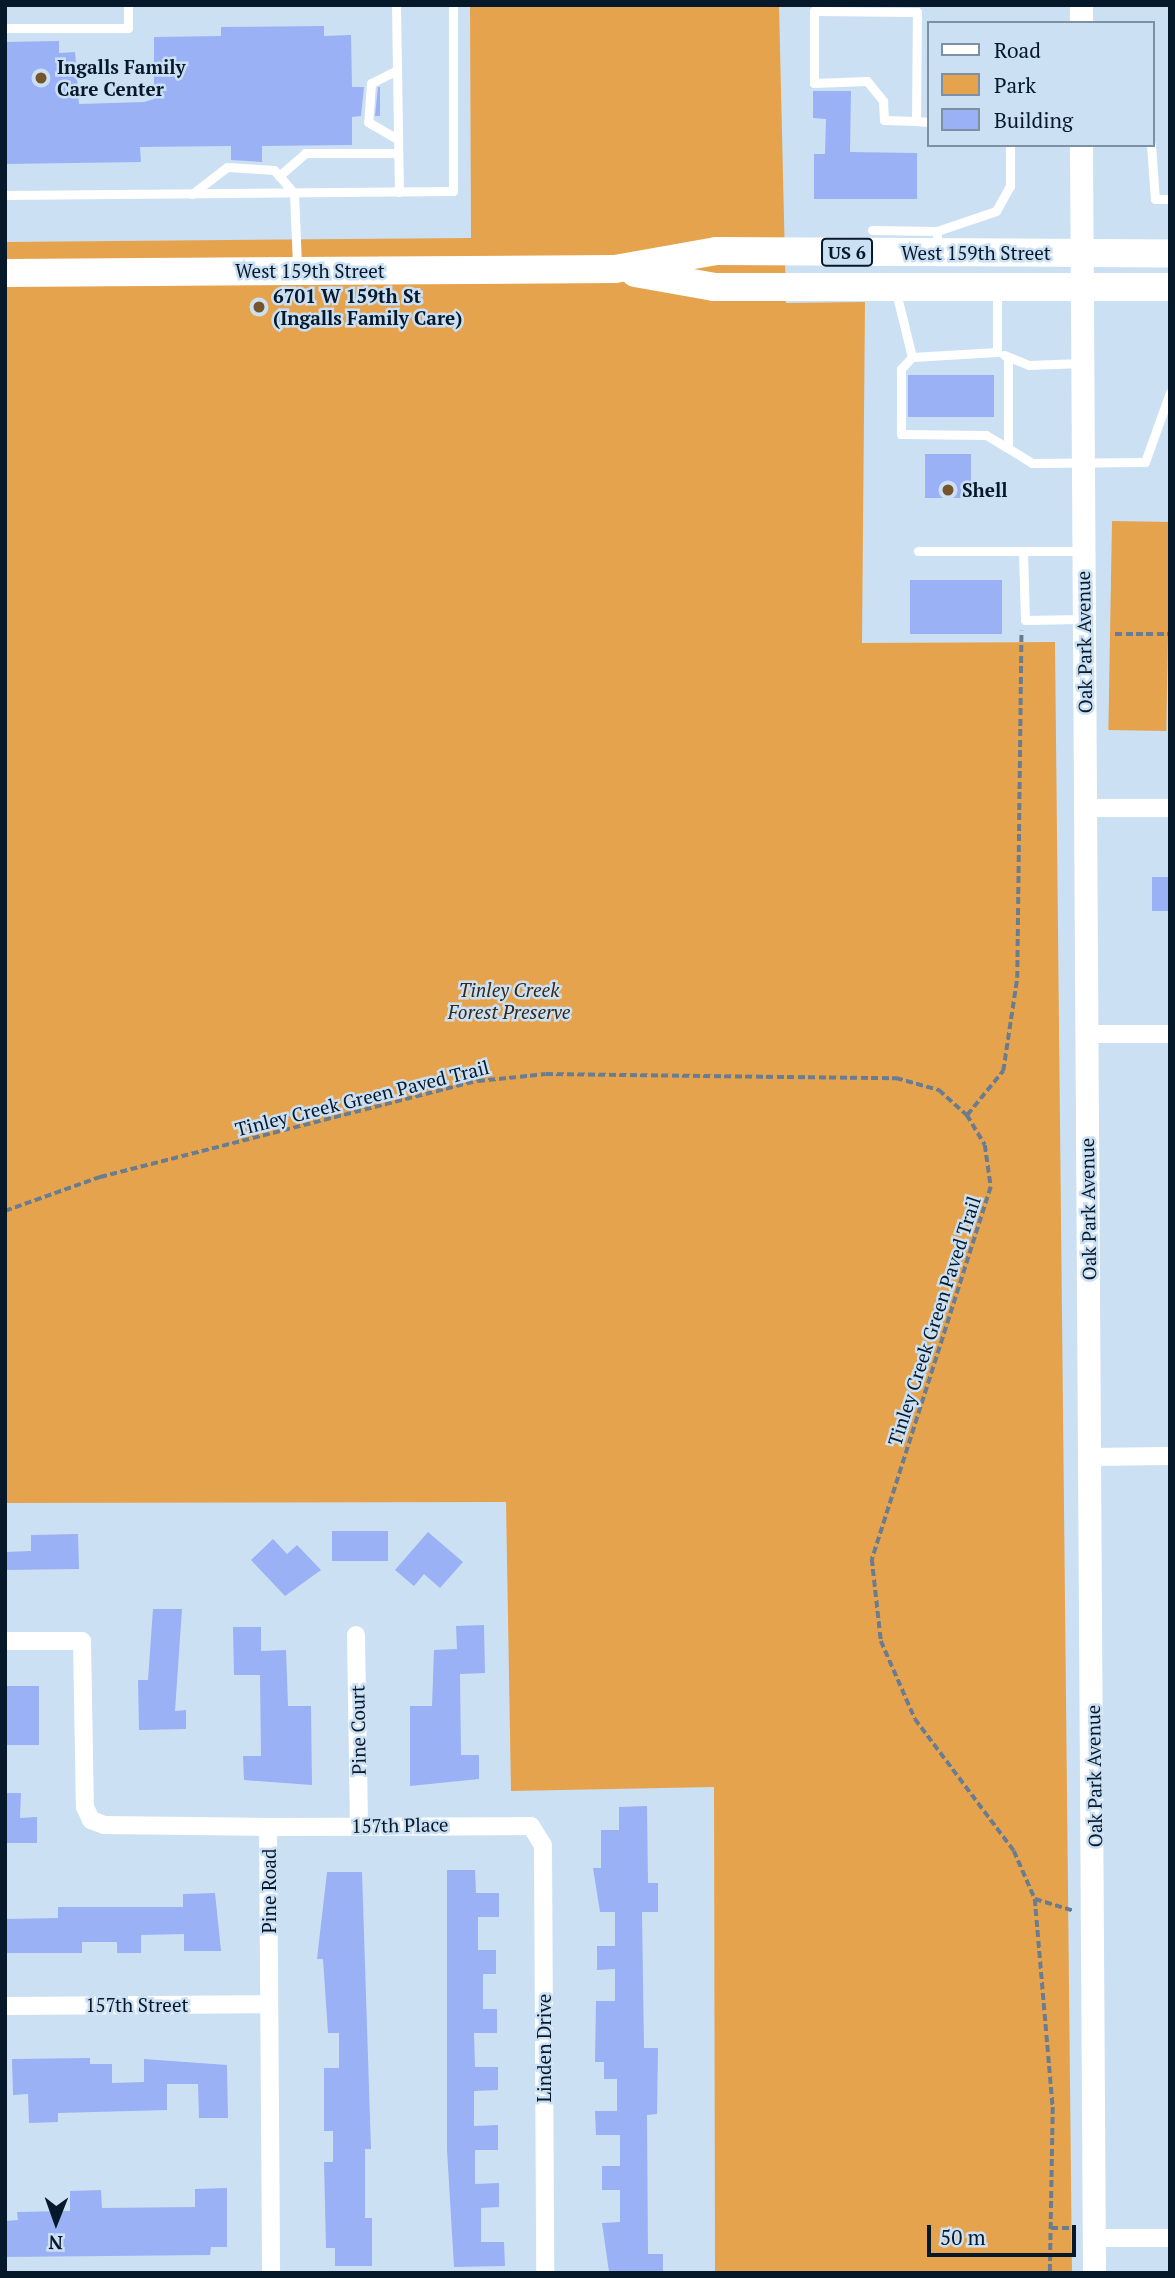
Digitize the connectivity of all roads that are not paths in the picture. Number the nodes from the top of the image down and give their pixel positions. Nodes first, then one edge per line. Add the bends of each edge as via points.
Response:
1 (128, 5) edge
2 (396, 5) edge
3 (453, 5) edge
4 (5, 28) edge
5 (397, 70) junction
6 (916, 121) junction
7 (926, 122) edge
8 (398, 139) junction
9 (1010, 147) edge
10 (1081, 147) edge
11 (1151, 147) edge
12 (398, 153) junction
13 (279, 176) junction
14 (399, 192) junction
15 (294, 193) junction
16 (192, 194) junction
17 (5, 195) edge
18 (1170, 199) edge
19 (872, 230) dead end
20 (937, 242) junction
21 (1081, 253) junction
22 (1170, 253) edge
23 (615, 269) junction
24 (297, 271) junction
25 (5, 274) edge
26 (895, 287) junction
27 (997, 287) junction
28 (1170, 287) edge
29 (1080, 288) junction
30 (997, 352) junction
31 (912, 357) junction
32 (1008, 357) junction
33 (1081, 362) junction
34 (1170, 392) edge
35 (1008, 449) junction
36 (1083, 461) junction
37 (918, 551) dead end
38 (1083, 551) junction
39 (1023, 552) junction
40 (1084, 619) junction
41 (1085, 808) junction
42 (1170, 808) edge
43 (1086, 1034) junction
44 (1170, 1034) edge
45 (1091, 1457) junction
46 (1170, 1457) edge
47 (356, 1635) dead end
48 (5, 1641) edge
49 (359, 1826) junction
50 (531, 1826) joint
51 (268, 1827) junction
52 (269, 2004) junction
53 (5, 2006) edge
54 (1094, 2238) junction
55 (1170, 2238) edge
56 (271, 2273) edge
57 (545, 2273) edge
58 (1094, 2273) edge

1 - 4 lane via 128,28
2 - 5 lane
3 - 14 lane via 453,191
5 - 8 lane
5 - 8 lane via 371,83 368,122
6 - 6 lane via 917,12 814,11 814,83 867,81 884,101 884,120
6 - 7 lane
8 - 12 lane
9 - 20 lane via 1010,186 996,211 981,221 962,222
10 - 21 street, Oak Park Avenue
11 - 18 lane via 1155,199
12 - 13 lane via 305,153
12 - 14 lane
13 - 15 lane
13 - 16 lane via 274,170 227,167
14 - 15 lane
15 - 16 lane
15 - 24 lane
16 - 17 lane
19 - 20 lane
20 - 21 main road, West 159th Street / US 6
20 - 23 main road, West 159th Street / US 6 via 716,251
21 - 22 main road, West 159th Street / US 6
21 - 29 street, Oak Park Avenue
23 - 24 main road, West 159th Street / US 6
23 - 26 main road, West 159th Street / US 6 via 714,287
24 - 25 main road, West 159th Street / US 6
26 - 27 main road, West 159th Street / US 6
26 - 31 lane
27 - 29 main road, West 159th Street / US 6
27 - 30 lane
28 - 29 main road, West 159th Street / US 6
29 - 33 street, Oak Park Avenue
30 - 31 lane
30 - 32 lane
31 - 35 lane via 901,369 901,434 986,435
32 - 33 lane via 1029,365
32 - 35 lane
33 - 36 street, Oak Park Avenue
34 - 36 lane via 1145,463
35 - 36 lane via 1032,463
36 - 38 street, Oak Park Avenue
37 - 39 lane
38 - 39 lane
38 - 40 street, Oak Park Avenue
39 - 40 lane via 1025,620
40 - 41 street, Oak Park Avenue
41 - 42 street
41 - 43 street, Oak Park Avenue
43 - 44 street
43 - 45 street, Oak Park Avenue
45 - 46 street
45 - 54 street, Oak Park Avenue
47 - 49 street, Pine Court
48 - 51 street, Pine Road via 82,1641 85,1807 90,1820
49 - 50 street, 157th Place
49 - 51 street, 157th Place
50 - 57 street, Linden Drive via 543,1845
51 - 52 street, Pine Road
52 - 53 street, 157th Street
52 - 56 street, Pine Road
54 - 55 street
54 - 58 street, Oak Park Avenue

